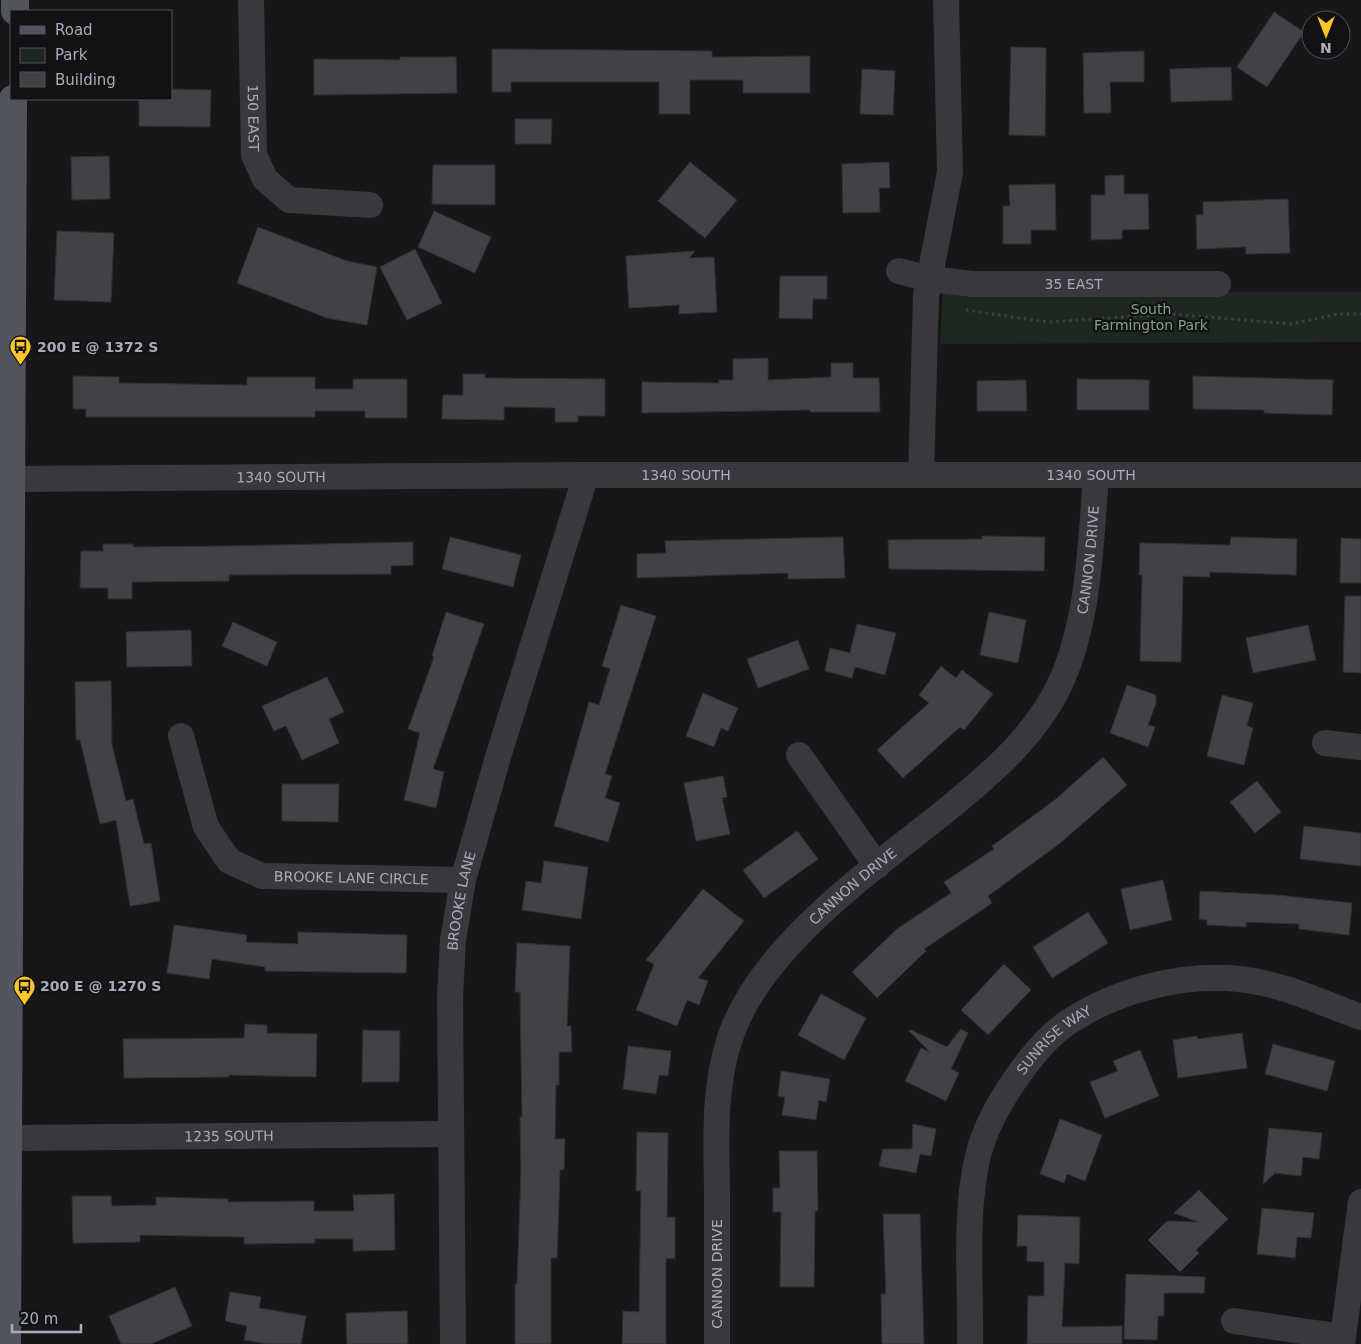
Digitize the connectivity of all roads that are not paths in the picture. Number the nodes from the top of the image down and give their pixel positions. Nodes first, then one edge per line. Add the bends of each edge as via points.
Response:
1 (251, 0) edge
2 (946, 0) edge
3 (13, 100) edge
4 (370, 205) dead end
5 (899, 271) dead end
6 (1218, 284) dead end
7 (927, 287) junction
8 (586, 475) junction
9 (921, 475) junction
10 (1096, 475) junction
11 (1361, 475) edge
12 (11, 480) junction
13 (181, 736) dead end
14 (1326, 743) dead end
15 (1361, 747) edge
16 (799, 755) dead end
17 (877, 866) junction
18 (463, 880) junction
19 (1361, 1018) edge
20 (451, 1134) junction
21 (8, 1138) junction
22 (1361, 1202) edge
23 (1234, 1321) dead end
24 (1342, 1340) edge
25 (7, 1344) edge
26 (452, 1344) edge
27 (717, 1344) edge
28 (970, 1344) edge

1 - 4 street, 150 EAST via 254,155 266,179 290,200
2 - 7 street via 950,172
3 - 12 main road
5 - 7 street, 35 EAST
6 - 7 street, 35 EAST via 974,284
7 - 9 street
8 - 9 street, 1340 SOUTH
8 - 12 street, 1340 SOUTH
8 - 18 street, BROOKE LANE
9 - 10 street, 1340 SOUTH
10 - 11 street, 1340 SOUTH
10 - 17 street, CANNON DRIVE via 1087,581 1073,647 1059,685 1023,740 976,786
12 - 21 main road
13 - 18 street, BROOKE LANE CIRCLE via 206,827 229,861 262,876
14 - 15 street
16 - 17 street
17 - 27 street, CANNON DRIVE via 811,922 768,968 746,1002 729,1039 719,1079 716,1121
18 - 20 street, BROOKE LANE via 452,950
19 - 28 street, SUNRISE WAY via 1273,985 1239,978 1188,978 1135,991 1068,1022 1038,1050 1007,1090 978,1155 972,1193
20 - 21 street, 1235 SOUTH
20 - 26 street, BROOKE LANE
21 - 25 main road
22 - 24 street
23 - 24 street

